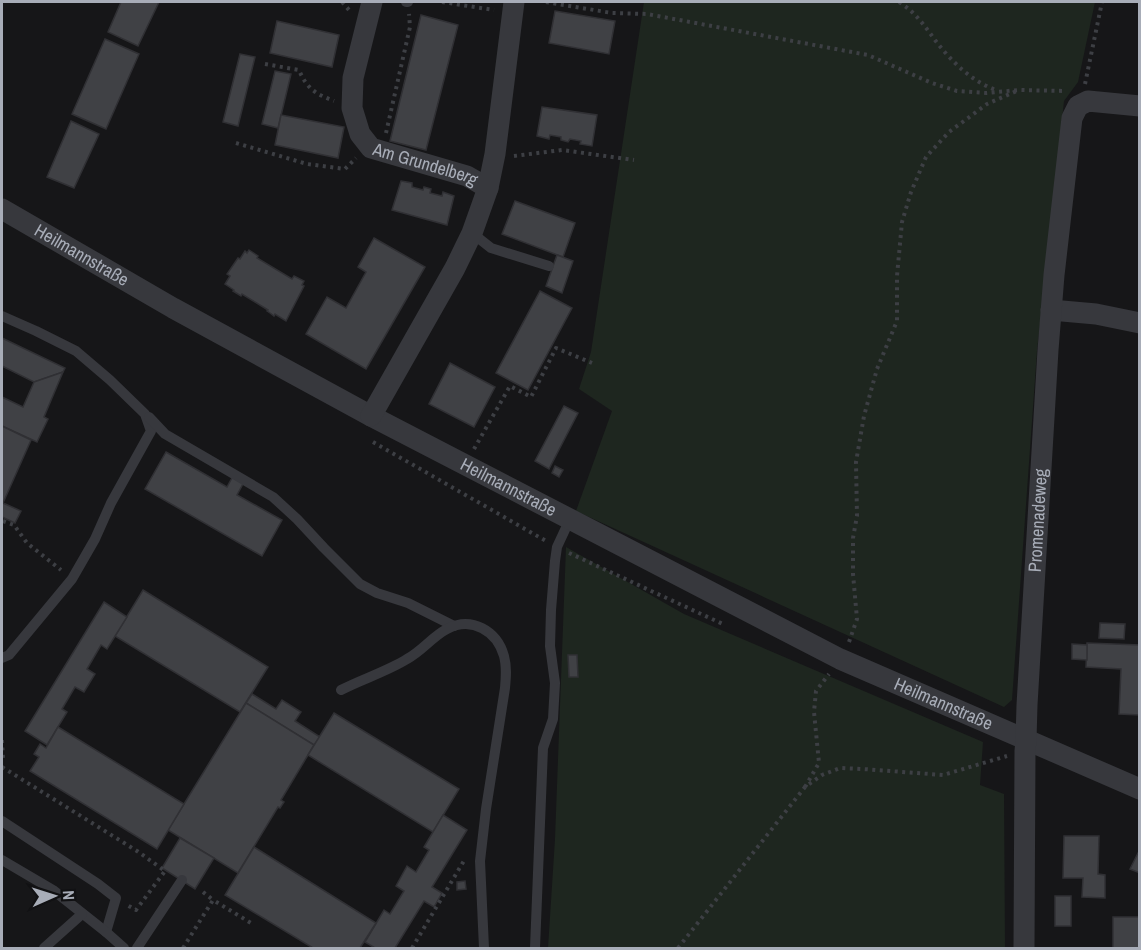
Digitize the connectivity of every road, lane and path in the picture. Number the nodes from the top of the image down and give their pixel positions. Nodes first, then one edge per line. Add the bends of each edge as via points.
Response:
1 (372, 2) edge
2 (407, 2) edge
3 (442, 2) edge
4 (546, 2) edge
5 (899, 2) edge
6 (1102, 2) edge
7 (513, 7) edge
8 (1091, 55) dead end
9 (265, 64) dead end
10 (1019, 90) junction
11 (1000, 92) junction
12 (1081, 97) junction
13 (1140, 106) edge
14 (352, 108) junction
15 (236, 143) dead end
16 (376, 149) junction
17 (495, 154) junction
18 (634, 160) dead end
19 (488, 188) junction
20 (2, 210) edge
21 (471, 233) junction
22 (549, 266) dead end
23 (1051, 310) junction
24 (2, 316) edge
25 (1140, 322) edge
26 (592, 363) dead end
27 (145, 414) junction
28 (371, 417) junction
29 (465, 465) junction
30 (570, 519) junction
31 (3, 521) edge
32 (72, 579) junction
33 (454, 626) junction
34 (2, 658) edge
35 (840, 659) junction
36 (340, 690) dead end
37 (2, 740) edge
38 (1025, 746) junction
39 (2, 764) edge
40 (805, 787) junction
41 (1140, 789) edge
42 (2, 821) edge
43 (484, 831) junction
44 (2, 860) edge
45 (182, 880) dead end
46 (203, 892) dead end
47 (117, 898) junction
48 (213, 900) junction
49 (82, 914) junction
50 (251, 922) dead end
51 (106, 932) junction
52 (44, 948) edge
53 (124, 948) edge
54 (137, 948) edge
55 (183, 948) edge
56 (412, 948) edge
57 (484, 948) edge
58 (535, 948) edge
59 (678, 948) edge
60 (1023, 948) edge

1 - 14 street, Am Grundelberg via 353,78
2 - 16 path via 410,27
3 - 7 path
4 - 11 path via 612,13 647,14 868,55 957,91
5 - 11 path via 920,19 965,73
6 - 8 path
7 - 17 street, Am Grundelberg
9 - 14 path via 298,70 318,95
10 - 11 path
10 - 12 path
10 - 35 path via 987,104 949,132 926,157 910,192 902,222 897,321 877,369 856,462 853,574 857,619
12 - 13 street
12 - 23 street, Promenadeweg via 1072,117
14 - 16 street, Am Grundelberg via 360,134
15 - 16 path via 306,164 345,170 356,157
16 - 19 street, Am Grundelberg via 467,176
17 - 18 path via 514,156 562,150
17 - 19 street, Am Grundelberg
19 - 21 street, Am Grundelberg
20 - 28 street, Heilmannstraße
21 - 22 lane via 491,248
21 - 28 street, Am Grundelberg
23 - 25 street
23 - 38 street, Promenadeweg
24 - 27 lane via 76,351
26 - 29 path via 556,348 531,397 510,386
27 - 32 lane via 151,430
27 - 33 lane via 165,434 273,497 360,584
28 - 29 street, Heilmannstraße
29 - 30 street, Heilmannstraße
30 - 35 street, Heilmannstraße
30 - 58 lane via 555,561 550,645 555,683 553,718 543,748
31 - 32 path via 14,525 27,543
32 - 34 lane via 9,655
33 - 36 lane via 410,658
33 - 43 lane via 470,624 496,639 507,669
35 - 38 street, Heilmannstraße
35 - 40 path via 816,691 819,763
37 - 39 path
38 - 40 path via 943,775 840,768
38 - 41 street, Heilmannstraße
38 - 60 street, Promenadeweg
39 - 47 path via 165,871 136,910
40 - 59 path
42 - 47 lane
43 - 56 path
43 - 57 lane via 480,861
44 - 49 lane via 53,890
45 - 54 lane
46 - 48 path
47 - 51 lane
48 - 50 path
48 - 55 path
49 - 51 lane
49 - 52 lane
51 - 53 lane

